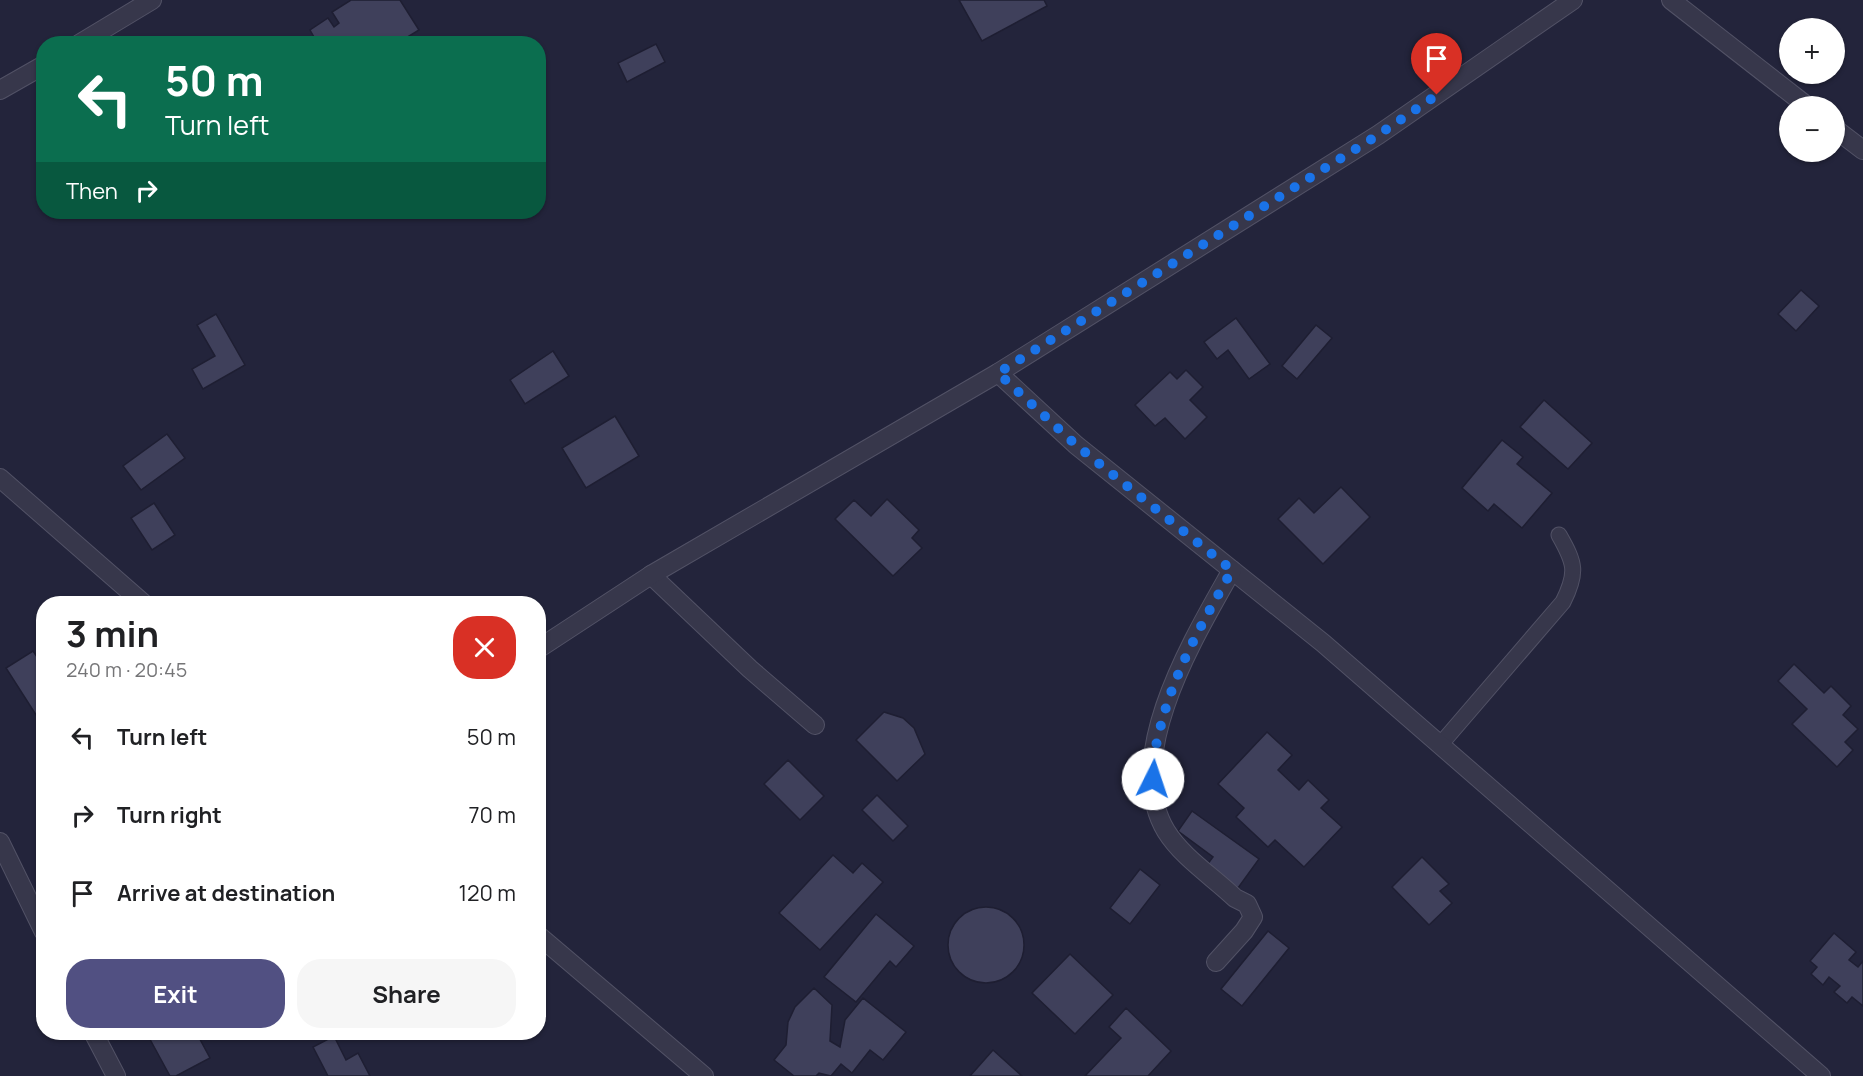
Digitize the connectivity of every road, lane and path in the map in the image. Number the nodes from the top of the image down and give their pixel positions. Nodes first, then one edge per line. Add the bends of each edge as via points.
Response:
1 (152, 0) edge
2 (1573, 0) edge
3 (1671, 0) edge
4 (92, 36) edge
5 (36, 69) edge
6 (0, 90) edge
7 (1795, 96) edge
8 (1845, 136) edge
9 (1863, 150) edge
10 (998, 373) junction
11 (0, 478) edge
12 (1559, 535) dead end
13 (1232, 570) junction
14 (651, 575) junction
15 (134, 596) edge
16 (546, 644) edge
17 (815, 725) dead end
18 (1440, 745) junction
19 (0, 842) edge
20 (36, 916) edge
21 (546, 942) edge
22 (1216, 962) dead end
23 (97, 1040) edge
24 (116, 1076) edge
25 (704, 1076) edge
26 (1821, 1076) edge

1 - 4 street
2 - 10 street via 1378,135
3 - 7 street
5 - 6 street
8 - 9 street
10 - 13 street via 1076,445
10 - 14 street
11 - 15 street
12 - 18 lane via 1574,569 1572,585 1563,602
13 - 18 street
13 - 22 street via 1185,653 1165,706 1151,767 1156,810 1175,844 1235,898 1247,904 1253,917
14 - 16 street
14 - 17 street
18 - 26 street
19 - 20 street
21 - 25 street
23 - 24 street

